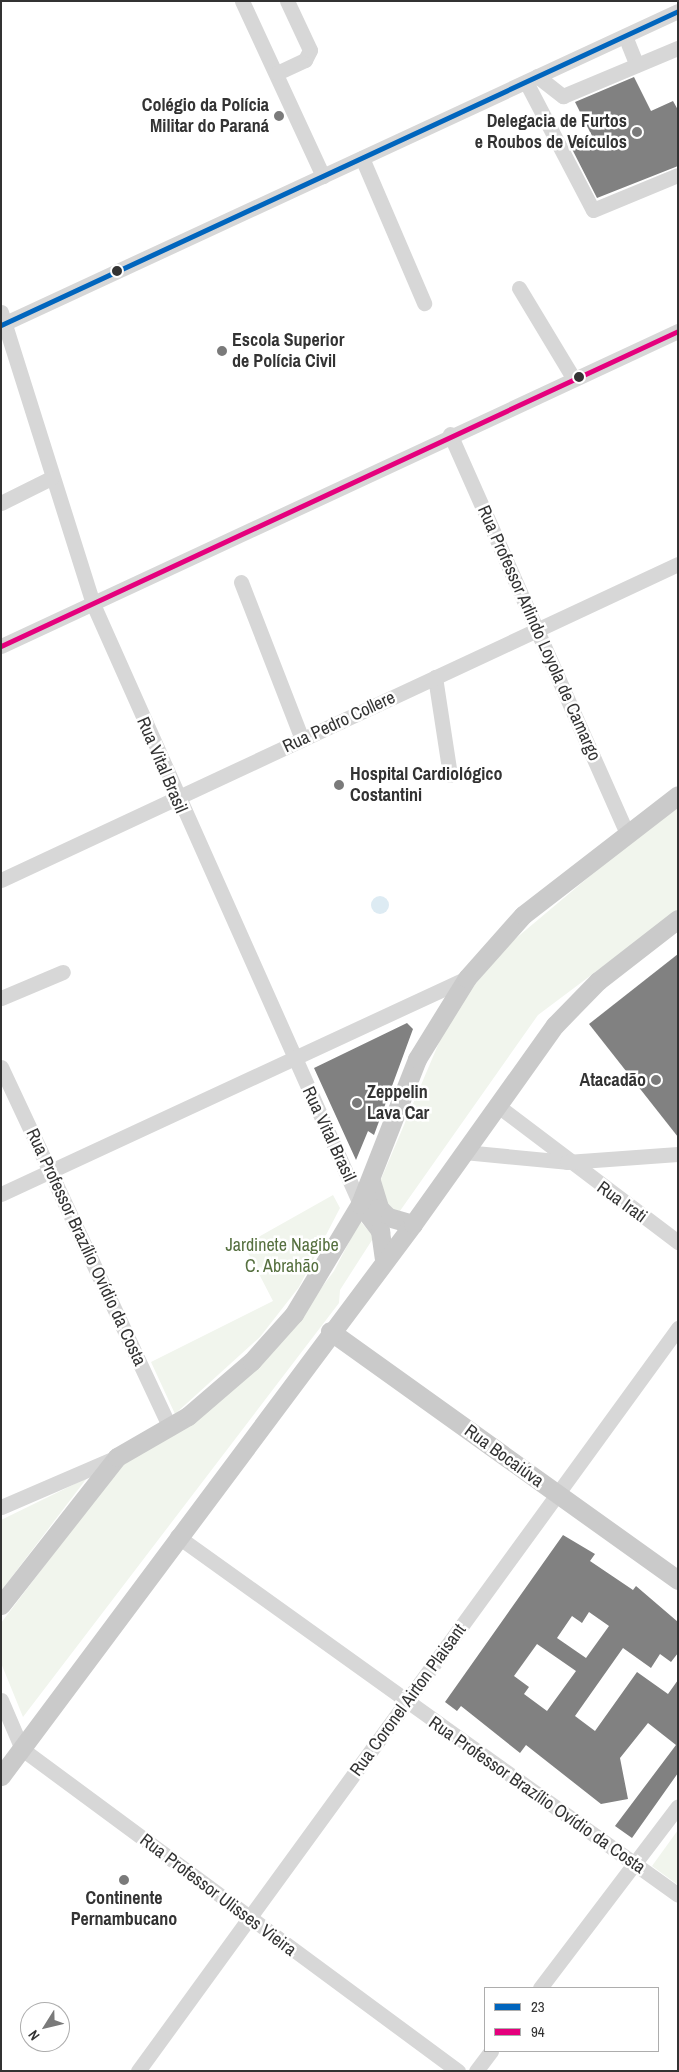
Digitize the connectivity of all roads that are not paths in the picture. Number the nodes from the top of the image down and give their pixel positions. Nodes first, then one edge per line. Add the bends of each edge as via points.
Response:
1 (242, 1) edge
2 (287, 1) edge
3 (678, 11) edge
4 (625, 36) junction
5 (678, 48) edge
6 (637, 65) junction
7 (278, 73) junction
8 (532, 79) junction
9 (362, 158) junction
10 (678, 175) edge
11 (322, 176) junction
12 (519, 288) dead end
13 (424, 303) dead end
14 (3, 320) edge
15 (678, 331) edge
16 (574, 379) junction
17 (450, 434) junction
18 (51, 478) junction
19 (1, 503) edge
20 (678, 564) edge
21 (241, 582) dead end
22 (93, 604) junction
23 (539, 628) junction
24 (1, 646) edge
25 (435, 677) junction
26 (302, 739) junction
27 (450, 775) dead end
28 (678, 795) edge
29 (176, 798) junction
30 (627, 833) junction
31 (1, 880) edge
32 (678, 919) edge
33 (63, 972) dead end
34 (467, 978) junction
35 (1, 998) edge
36 (292, 1056) junction
37 (3, 1075) edge
38 (498, 1106) junction
39 (464, 1152) junction
40 (678, 1154) edge
41 (567, 1162) junction
42 (51, 1171) junction
43 (371, 1181) junction
44 (1, 1194) edge
45 (360, 1204) junction
46 (413, 1224) junction
47 (678, 1242) edge
48 (384, 1258) junction
49 (678, 1328) edge
50 (330, 1331) junction
51 (170, 1428) junction
52 (117, 1457) junction
53 (558, 1495) junction
54 (1, 1507) edge
55 (177, 1536) junction
56 (678, 1580) edge
57 (1, 1606) edge
58 (1, 1700) edge
59 (405, 1703) junction
60 (22, 1748) junction
61 (1, 1776) edge
62 (678, 1806) edge
63 (636, 1864) junction
64 (678, 1895) edge
65 (248, 1918) junction
66 (541, 1987) edge
67 (490, 2052) edge
68 (138, 2071) edge
69 (458, 2071) edge
70 (476, 2071) edge

1 - 7 street
2 - 7 street via 310,50 305,60
3 - 4 street
4 - 6 street
4 - 8 street
5 - 6 street
6 - 8 street via 563,96
7 - 11 street
8 - 9 street
8 - 10 street via 593,210
9 - 11 street
9 - 13 street
11 - 14 street
12 - 16 street
14 - 18 street, Rua Vital Brasil
15 - 16 street
16 - 17 street
17 - 22 street
17 - 23 street, Rua Professor Arlindo Loyola de Camargo
18 - 19 street
18 - 22 street, Rua Vital Brasil
20 - 23 street, Rua Pedro Collere
21 - 26 street
22 - 24 street
22 - 29 street, Rua Vital Brasil
23 - 25 street, Rua Pedro Collere
23 - 30 street, Rua Professor Arlindo Loyola de Camargo
25 - 26 street, Rua Pedro Collere
25 - 27 street
26 - 29 street, Rua Pedro Collere
28 - 30 main road
29 - 31 street, Rua Pedro Collere
29 - 36 street, Rua Vital Brasil
30 - 34 main road via 523,915
32 - 38 main road via 576,1002
33 - 35 street
34 - 36 street
34 - 43 main road via 417,1059
36 - 42 street
36 - 45 street, Rua Vital Brasil
37 - 42 street, Rua Professor Brazílio Ovídio da Costa
38 - 39 main road
38 - 41 street, Rua Irati
39 - 41 street
39 - 46 main road
40 - 41 street
41 - 47 street, Rua Irati
42 - 44 street
42 - 51 street, Rua Professor Brazílio Ovídio da Costa
43 - 45 main road
43 - 46 main road via 380,1208 388,1217
45 - 48 main road via 380,1231
45 - 51 main road via 294,1314 252,1361
46 - 48 main road
48 - 50 main road
49 - 53 street, Rua Coronel Airton Plaisant
50 - 53 main road, Rua Bocaiúva
50 - 55 main road
51 - 52 main road
52 - 54 street
52 - 57 main road
53 - 56 main road, Rua Bocaiúva
53 - 59 street, Rua Coronel Airton Plaisant
55 - 59 street, Rua Professor Brazílio Ovídio da Costa
55 - 60 main road
58 - 60 street, Rua Professor Ulisses Vieira
59 - 63 street, Rua Professor Brazílio Ovídio da Costa
59 - 65 street, Rua Coronel Airton Plaisant
60 - 61 main road
60 - 65 street, Rua Professor Ulisses Vieira
62 - 63 street
63 - 64 street, Rua Professor Brazílio Ovídio da Costa
63 - 66 street
65 - 68 street, Rua Coronel Airton Plaisant
65 - 69 street, Rua Professor Ulisses Vieira
67 - 70 street

